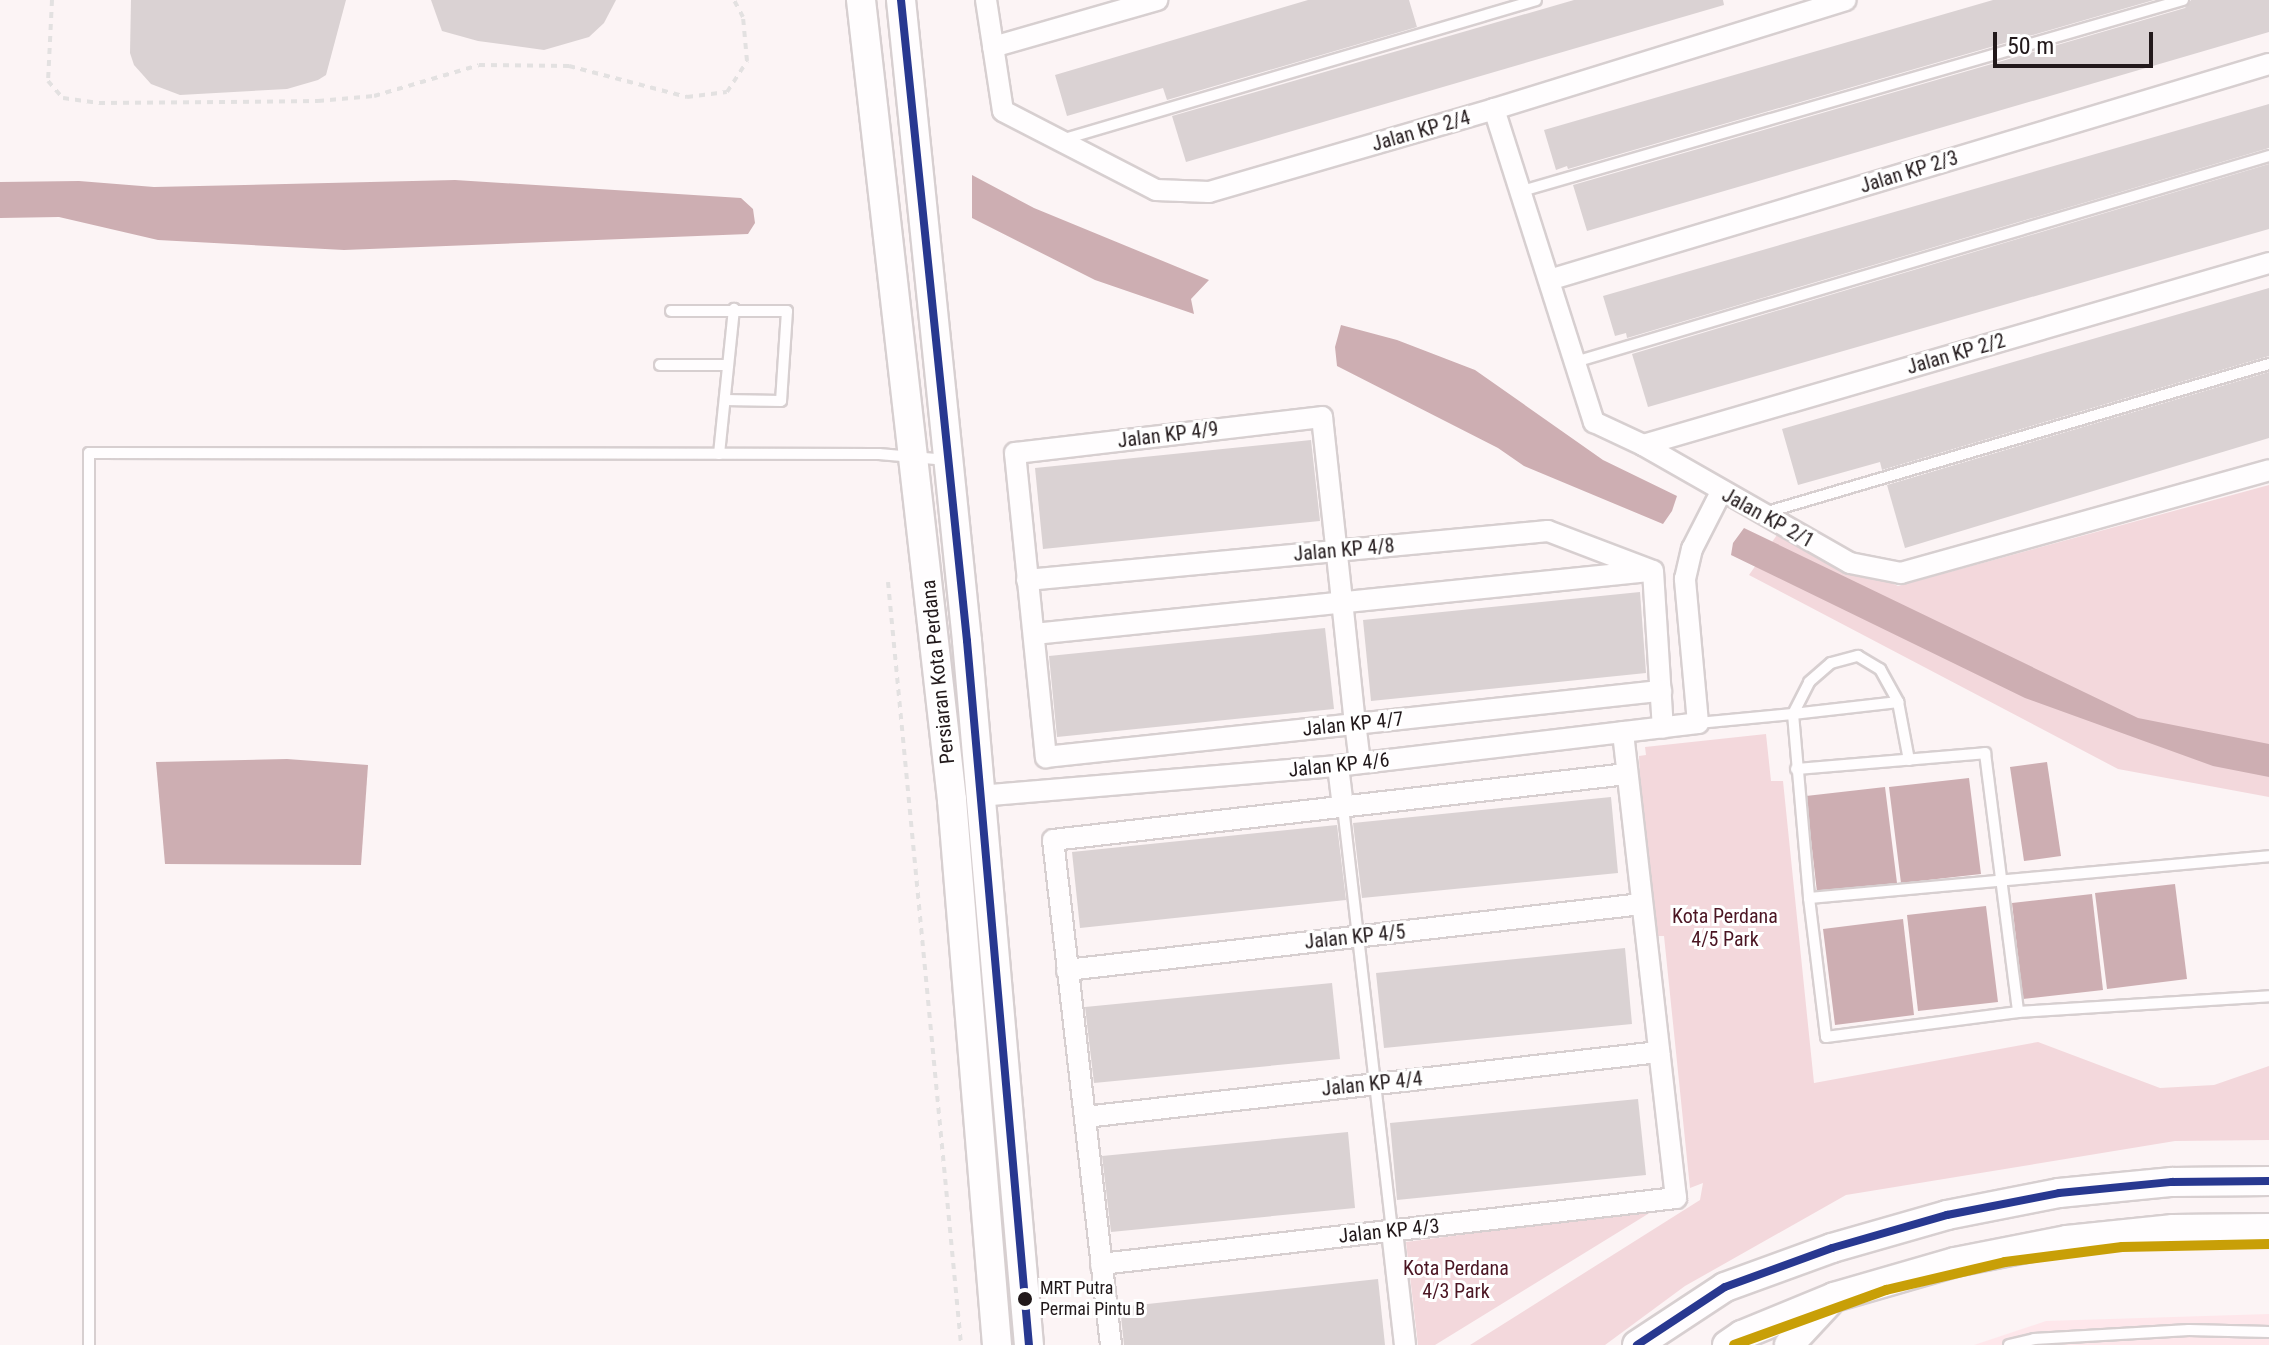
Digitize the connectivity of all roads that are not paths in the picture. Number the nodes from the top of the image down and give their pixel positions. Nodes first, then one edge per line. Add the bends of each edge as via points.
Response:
1 (861, 0) edge
2 (901, 0) edge
3 (986, 0) edge
4 (1157, 0) edge
5 (1536, 0) edge
6 (1842, 0) edge
7 (2183, 0) edge
8 (993, 47) junction
9 (2269, 64) edge
10 (1494, 109) junction
11 (1059, 140) junction
12 (2269, 156) edge
13 (1522, 191) junction
14 (2269, 263) edge
15 (1549, 280) junction
16 (734, 309) junction
17 (671, 311) dead end
18 (1575, 362) junction
19 (2269, 364) edge
20 (660, 365) dead end
21 (728, 365) junction
22 (725, 400) junction
23 (1643, 445) junction
24 (719, 454) junction
25 (914, 458) junction
26 (948, 460) junction
27 (2269, 470) edge
28 (1721, 492) junction
29 (1761, 514) junction
30 (1337, 551) junction
31 (1653, 571) junction
32 (1027, 580) junction
33 (1342, 601) junction
34 (1034, 634) junction
35 (1661, 691) junction
36 (1898, 702) junction
37 (1793, 714) junction
38 (1698, 723) junction
39 (1355, 724) junction
40 (1663, 728) junction
41 (1623, 732) junction
42 (1909, 760) junction
43 (1360, 763) junction
44 (1338, 766) junction
45 (1796, 769) junction
46 (1627, 774) junction
47 (979, 796) junction
48 (1343, 807) junction
49 (2269, 856) edge
50 (2001, 880) junction
51 (1809, 898) junction
52 (1642, 904) junction
53 (1358, 937) junction
54 (1067, 970) junction
55 (2269, 996) edge
56 (2018, 1012) junction
57 (1659, 1052) junction
58 (1375, 1084) junction
59 (1085, 1117) junction
60 (2269, 1181) edge
61 (2269, 1228) edge
62 (1392, 1231) junction
63 (1101, 1264) junction
64 (1834, 1297) junction
65 (2189, 1330) junction
66 (2269, 1332) edge
67 (89, 1345) edge
68 (997, 1345) edge
69 (1029, 1345) edge
70 (1111, 1345) edge
71 (1405, 1345) edge
72 (1637, 1345) edge
73 (1727, 1345) edge
74 (1789, 1345) edge
75 (2009, 1345) edge
76 (2189, 1345) edge

1 - 25 street, Persiaran Kota Perdana
2 - 26 street, Persiaran Kota Perdana
3 - 8 street
4 - 8 street
5 - 11 lane
6 - 10 street, Jalan KP 2/4
7 - 13 lane
8 - 11 street, Jalan KP 2/4 via 1003,111
9 - 15 street, Jalan KP 2/3
10 - 11 street, Jalan KP 2/4 via 1209,192 1156,190
10 - 13 street, Jalan KP 2/1
12 - 18 lane
13 - 15 street, Jalan KP 2/1
14 - 23 street, Jalan KP 2/2
15 - 18 street, Jalan KP 2/1
16 - 17 lane
16 - 21 lane
16 - 22 lane via 787,311 781,401
18 - 23 street, Jalan KP 2/1 via 1594,422
19 - 29 lane
20 - 21 lane
21 - 22 lane
22 - 24 lane
23 - 28 street, Jalan KP 2/1
24 - 25 lane
24 - 67 lane via 89,453
25 - 26 lane
25 - 68 street, Persiaran Kota Perdana via 952,800
26 - 47 street, Persiaran Kota Perdana
27 - 29 street, Jalan KP 2/1 via 1901,573 1850,563
28 - 29 street, Jalan KP 2/1
28 - 38 street via 1692,549 1685,579
30 - 31 street, Jalan KP 4/8 via 1548,531
30 - 32 street, Jalan KP 4/8
30 - 32 street, Jalan KP 4/9 via 1322,417 1015,453
30 - 33 street
31 - 33 street
31 - 35 street
32 - 34 street
33 - 34 street
33 - 39 street
34 - 39 street, Jalan KP 4/7 via 1046,757
35 - 39 street, Jalan KP 4/7
35 - 40 street
36 - 37 lane
36 - 37 lane via 1880,669 1858,656 1831,663 1809,682
36 - 42 lane
37 - 38 lane
37 - 45 lane
38 - 40 street, Jalan KP 4/6
39 - 43 street
40 - 41 street, Jalan KP 4/6
41 - 43 street, Jalan KP 4/6
41 - 46 street
42 - 45 lane
42 - 50 lane via 1985,753
43 - 44 street, Jalan KP 4/6
44 - 47 street, Jalan KP 4/6
44 - 48 street
45 - 51 lane
46 - 48 street, Jalan KP 4/6
46 - 52 street
47 - 69 street, Persiaran Kota Perdana
48 - 53 lane
48 - 54 street, Jalan KP 4/6 via 1053,840
49 - 50 lane
50 - 51 lane
50 - 56 lane
51 - 56 lane via 1826,1037
52 - 53 street, Jalan KP 4/5
52 - 57 street
53 - 54 street, Jalan KP 4/5
53 - 58 lane
54 - 59 street
55 - 56 lane
57 - 58 street, Jalan KP 4/4
57 - 62 street, Jalan KP 4/3 via 1676,1198
58 - 59 street, Jalan KP 4/4
58 - 62 lane
59 - 63 street
60 - 72 street via 2172,1182 2059,1193 1947,1215 1832,1248 1725,1287
61 - 64 street via 2173,1229 2067,1240 1955,1262
62 - 63 street, Jalan KP 4/3
62 - 71 street
63 - 70 street
64 - 73 street
64 - 74 street
65 - 66 lane
65 - 75 lane
65 - 76 lane

